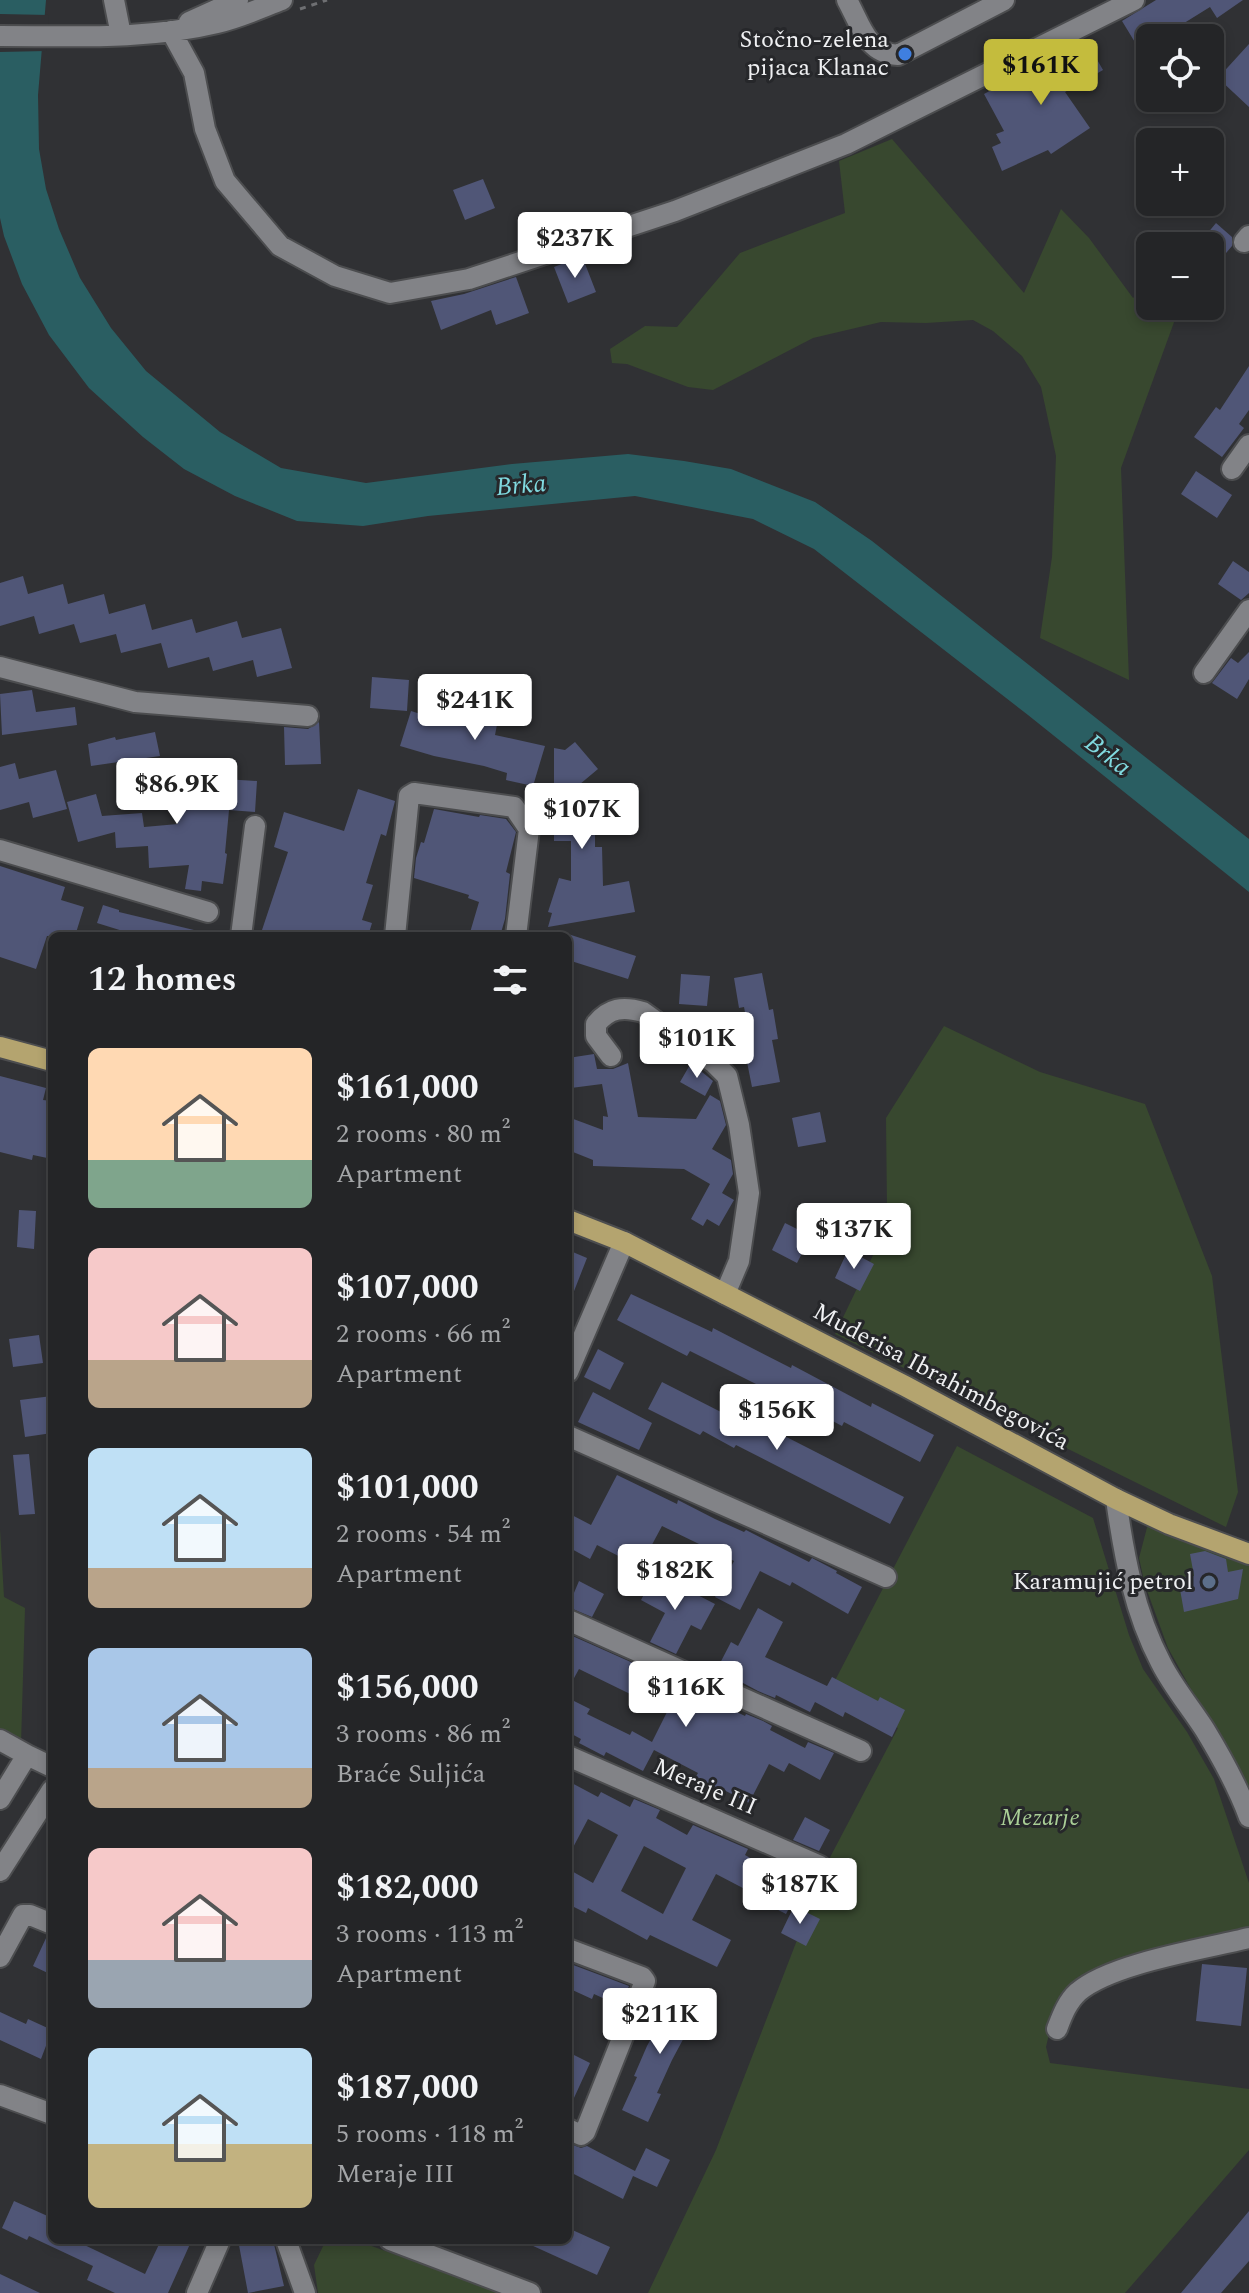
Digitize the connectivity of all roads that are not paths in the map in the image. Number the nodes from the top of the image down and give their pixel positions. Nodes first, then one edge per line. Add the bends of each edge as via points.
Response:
1 (114, 0) edge
2 (238, 0) edge
3 (282, 0) edge
4 (847, 0) edge
5 (1004, 0) edge
6 (1120, 3) edge
7 (171, 31) junction
8 (121, 35) junction
9 (0, 36) edge
10 (1249, 445) edge
11 (1232, 469) dead end
12 (1249, 610) edge
13 (0, 667) edge
14 (1204, 673) dead end
15 (308, 716) dead end
16 (255, 826) dead end
17 (0, 850) edge
18 (208, 912) dead end
19 (242, 932) edge
20 (395, 932) edge
21 (516, 932) edge
22 (0, 1047) edge
23 (611, 1056) dead end
24 (48, 1060) edge
25 (572, 1222) edge
26 (624, 1242) junction
27 (725, 1294) junction
28 (572, 1363) edge
29 (572, 1438) edge
30 (1116, 1499) junction
31 (1249, 1554) edge
32 (886, 1577) dead end
33 (572, 1622) edge
34 (0, 1740) edge
35 (861, 1751) dead end
36 (27, 1755) junction
37 (572, 1758) edge
38 (48, 1765) edge
39 (48, 1796) edge
40 (0, 1799) edge
41 (1249, 1817) edge
42 (820, 1866) dead end
43 (0, 1871) edge
44 (48, 1922) edge
45 (1249, 1938) edge
46 (572, 1951) edge
47 (0, 1957) edge
48 (1057, 2029) dead end
49 (0, 2095) edge
50 (48, 2113) edge
51 (572, 2131) edge
52 (218, 2244) edge
53 (287, 2244) edge
54 (401, 2244) edge
55 (197, 2293) edge
56 (305, 2293) edge
57 (530, 2293) edge

1 - 8 street
2 - 7 street
3 - 7 street via 219,23
4 - 5 street via 873,48 898,55
6 - 7 street via 846,144 675,211 469,279 390,293 335,276 280,246 225,181 205,129 194,73
7 - 8 street
8 - 9 street
10 - 11 street
12 - 14 street
13 - 15 street via 135,702
16 - 19 street
17 - 18 street
20 - 21 street via 409,796 414,793 514,807 523,817 529,829
22 - 24 main road
23 - 27 street via 596,1036 596,1024 603,1014 629,1008 643,1012 727,1076 749,1193 739,1261
25 - 26 main road, Muderisa Ibrahimbegovića
26 - 27 main road, Muderisa Ibrahimbegovića
26 - 28 street
27 - 30 main road, Muderisa Ibrahimbegovića
29 - 32 street
30 - 31 main road, Muderisa Ibrahimbegovića
30 - 41 street via 1124,1555 1146,1632 1206,1731
33 - 35 street
34 - 36 street
36 - 38 street
36 - 40 street
37 - 42 street, Meraje III
39 - 43 street
44 - 47 street via 23,1915
45 - 48 street via 1098,1980 1079,1991
46 - 51 street via 645,1981 585,2132
49 - 50 street
52 - 55 street
53 - 56 street
54 - 57 street

